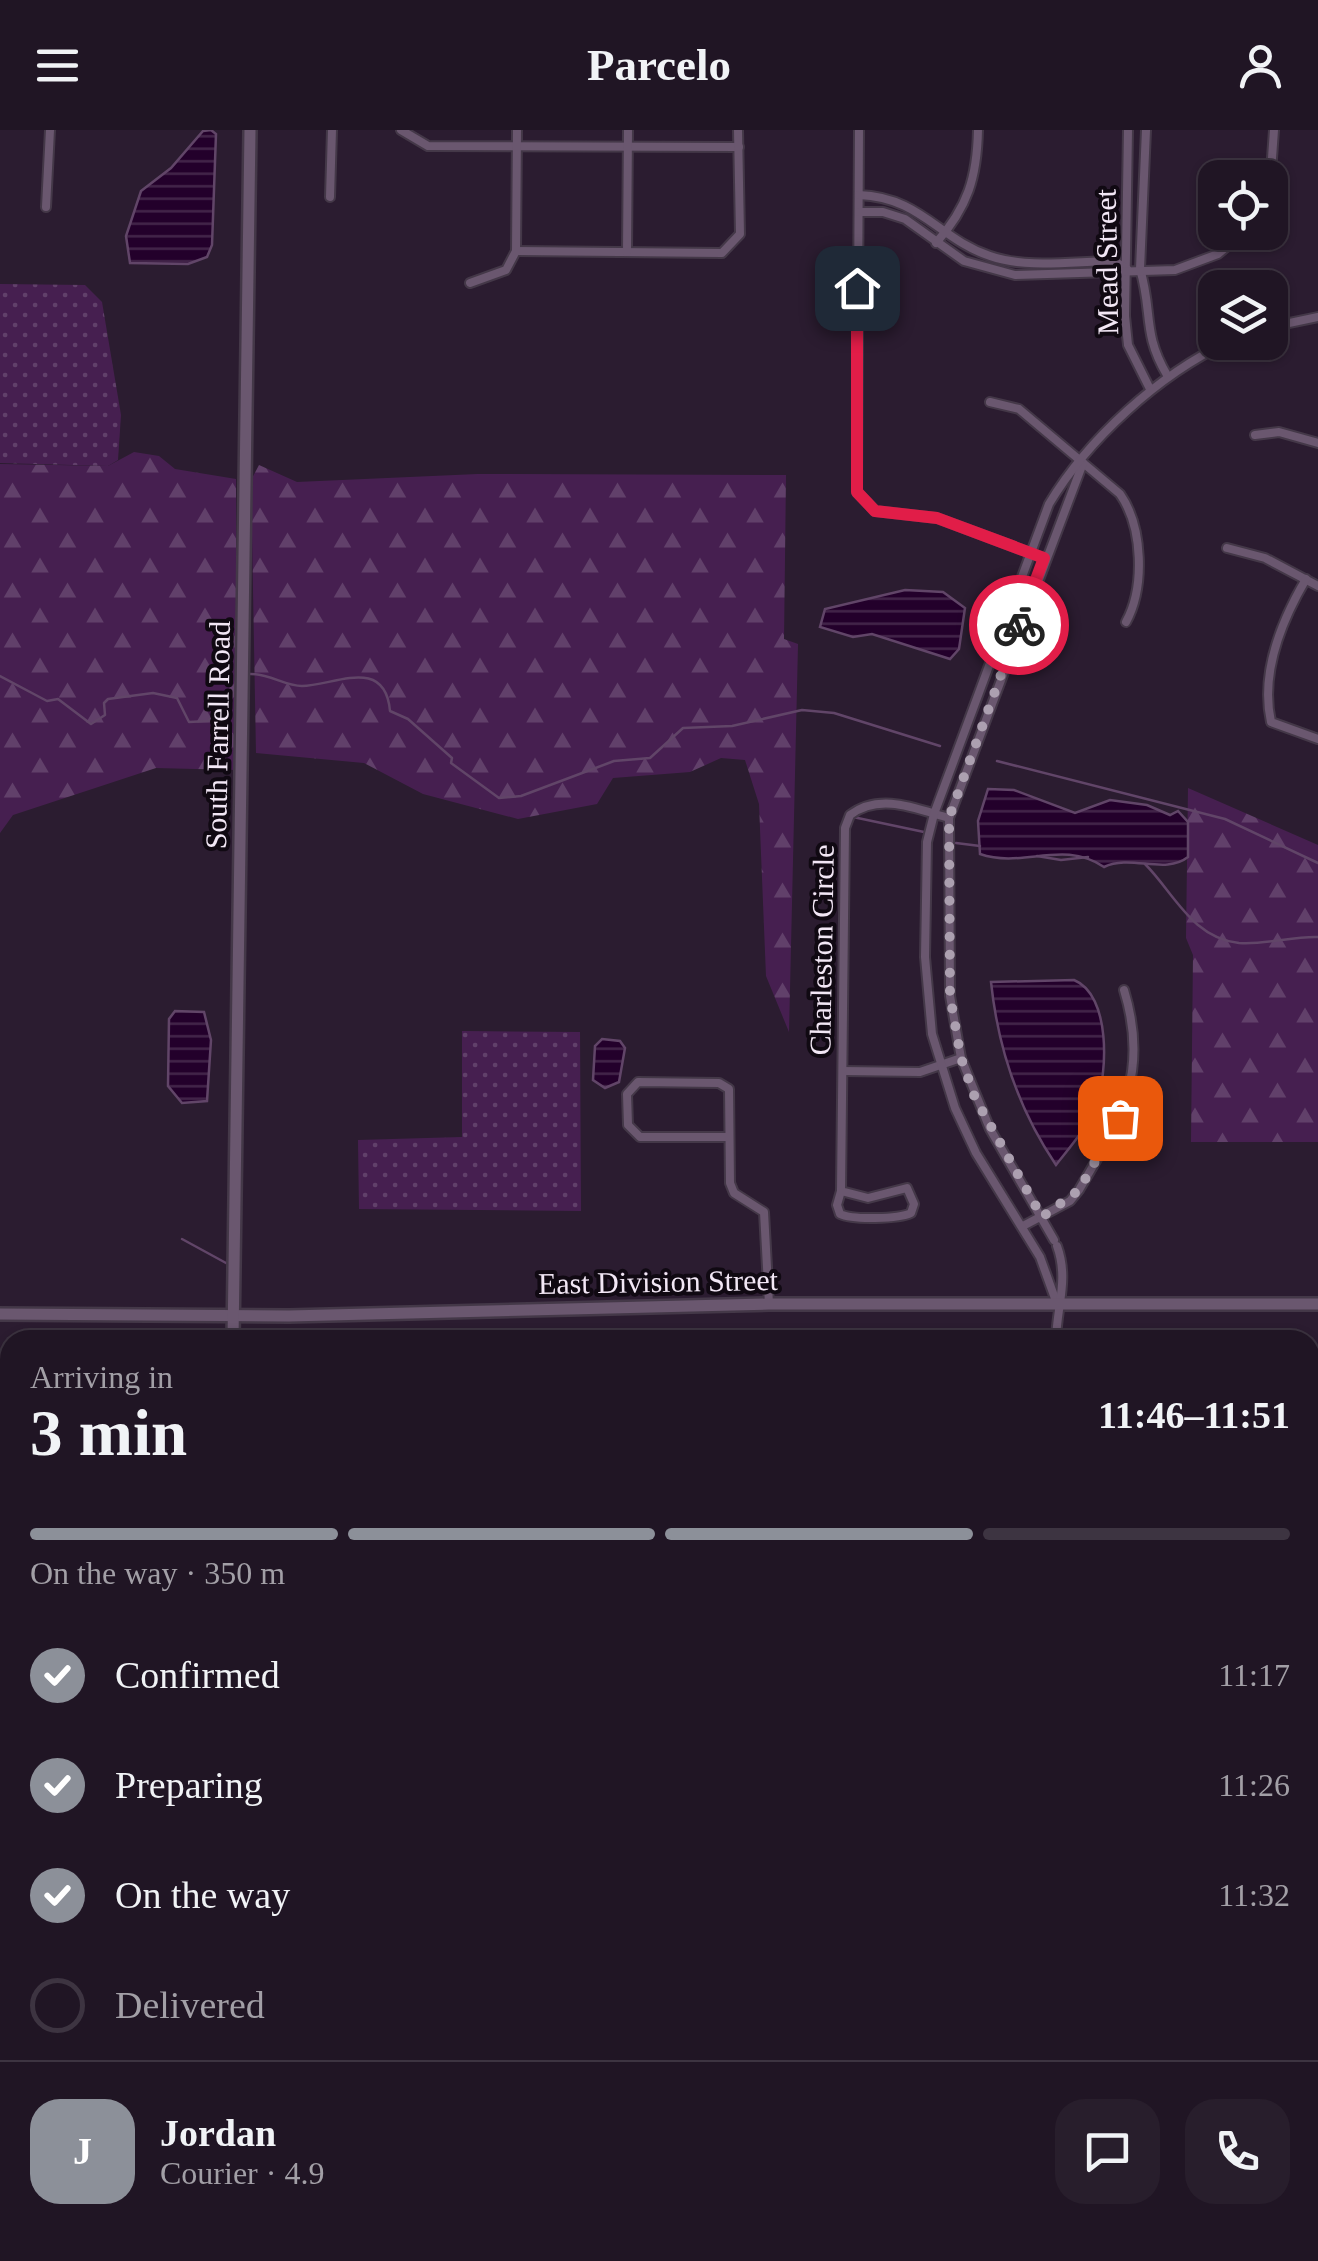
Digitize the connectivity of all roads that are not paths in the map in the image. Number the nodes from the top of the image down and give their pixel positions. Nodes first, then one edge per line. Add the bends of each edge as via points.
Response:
1 (50, 130) edge
2 (250, 130) edge
3 (332, 130) edge
4 (401, 130) edge
5 (517, 130) edge
6 (628, 130) edge
7 (738, 130) edge
8 (859, 130) edge
9 (978, 130) edge
10 (1128, 130) edge
11 (1146, 130) edge
12 (1274, 130) edge
13 (516, 147) junction
14 (628, 147) junction
15 (739, 147) junction
16 (1272, 160) edge
17 (859, 195) junction
18 (330, 197) dead end
19 (46, 207) dead end
20 (859, 212) junction
21 (947, 230) junction
22 (936, 242) junction
23 (1218, 250) edge
24 (516, 252) junction
25 (627, 252) junction
26 (1127, 269) junction
27 (1140, 269) junction
28 (470, 283) dead end
29 (1318, 317) edge
30 (1288, 323) edge
31 (1198, 359) edge
32 (1167, 376) junction
33 (1150, 389) junction
34 (990, 402) dead end
35 (1255, 435) dead end
36 (1318, 443) edge
37 (1082, 463) junction
38 (1227, 548) dead end
39 (1030, 552) junction
40 (1044, 558) junction
41 (1306, 579) junction
42 (1318, 586) edge
43 (1126, 622) dead end
44 (1318, 739) edge
45 (934, 814) junction
46 (949, 818) junction
47 (1124, 990) dead end
48 (961, 1058) junction
49 (940, 1067) junction
50 (843, 1071) junction
51 (730, 1137) junction
52 (841, 1191) junction
53 (1042, 1217) junction
54 (1024, 1226) junction
55 (1063, 1266) junction
56 (1044, 1269) junction
57 (769, 1304) junction
58 (1057, 1304) junction
59 (1318, 1304) edge
60 (0, 1314) edge
61 (233, 1316) junction
62 (232, 1330) edge
63 (1056, 1330) edge

1 - 19 street
2 - 61 street, South Farrell Road
3 - 18 street
4 - 13 street via 428,146
5 - 13 street
6 - 14 street
7 - 15 street
8 - 17 street
9 - 21 street via 974,184
10 - 26 street, Mead Street
11 - 27 street, Mead Street
12 - 16 street
13 - 14 street
13 - 24 street
14 - 15 street
14 - 25 street
15 - 25 street via 740,234 733,246 722,252
17 - 20 street
17 - 21 street via 894,200
20 - 22 street via 905,219
20 - 39 street via 854,479 864,504 937,518
21 - 22 street
21 - 26 street via 992,257 1114,261
22 - 26 street via 964,260 1015,275 1111,276
23 - 27 street via 1175,270
24 - 25 street
24 - 28 street via 506,270
26 - 27 street
26 - 33 street, Mead Street via 1128,345
27 - 32 street, Mead Street via 1146,325
29 - 30 street
31 - 32 street
32 - 33 street
33 - 37 street
34 - 37 street via 1020,409
35 - 36 street via 1279,432
37 - 39 street via 1048,504
37 - 40 street
37 - 43 street via 1131,509 1136,590
38 - 41 street
39 - 40 street
39 - 45 street
40 - 46 street
41 - 42 street
41 - 44 street via 1278,637 1268,710 1271,722
45 - 46 street, Charleston Circle
45 - 49 street via 927,842 925,959
45 - 50 street, Charleston Circle via 873,804 850,815 845,828
46 - 48 street via 950,996
47 - 53 street via 1132,1018 1128,1102 1079,1190
48 - 49 street
48 - 53 street via 990,1128
49 - 50 street
49 - 54 street via 976,1153
50 - 52 street, Charleston Circle
51 - 51 street via 640,1137 628,1125 627,1094 638,1082 724,1084
51 - 57 street via 734,1192 764,1212
52 - 52 street via 837,1205 850,1219 902,1217 914,1204 907,1188 868,1198
53 - 54 street
53 - 55 street
54 - 56 street
55 - 56 street
55 - 58 street via 1066,1284
56 - 58 street
57 - 58 street, East Division Street
57 - 61 street, East Division Street
58 - 59 street, East Division Street
58 - 63 street
60 - 61 street, East Division Street
61 - 62 street, South Farrell Road

